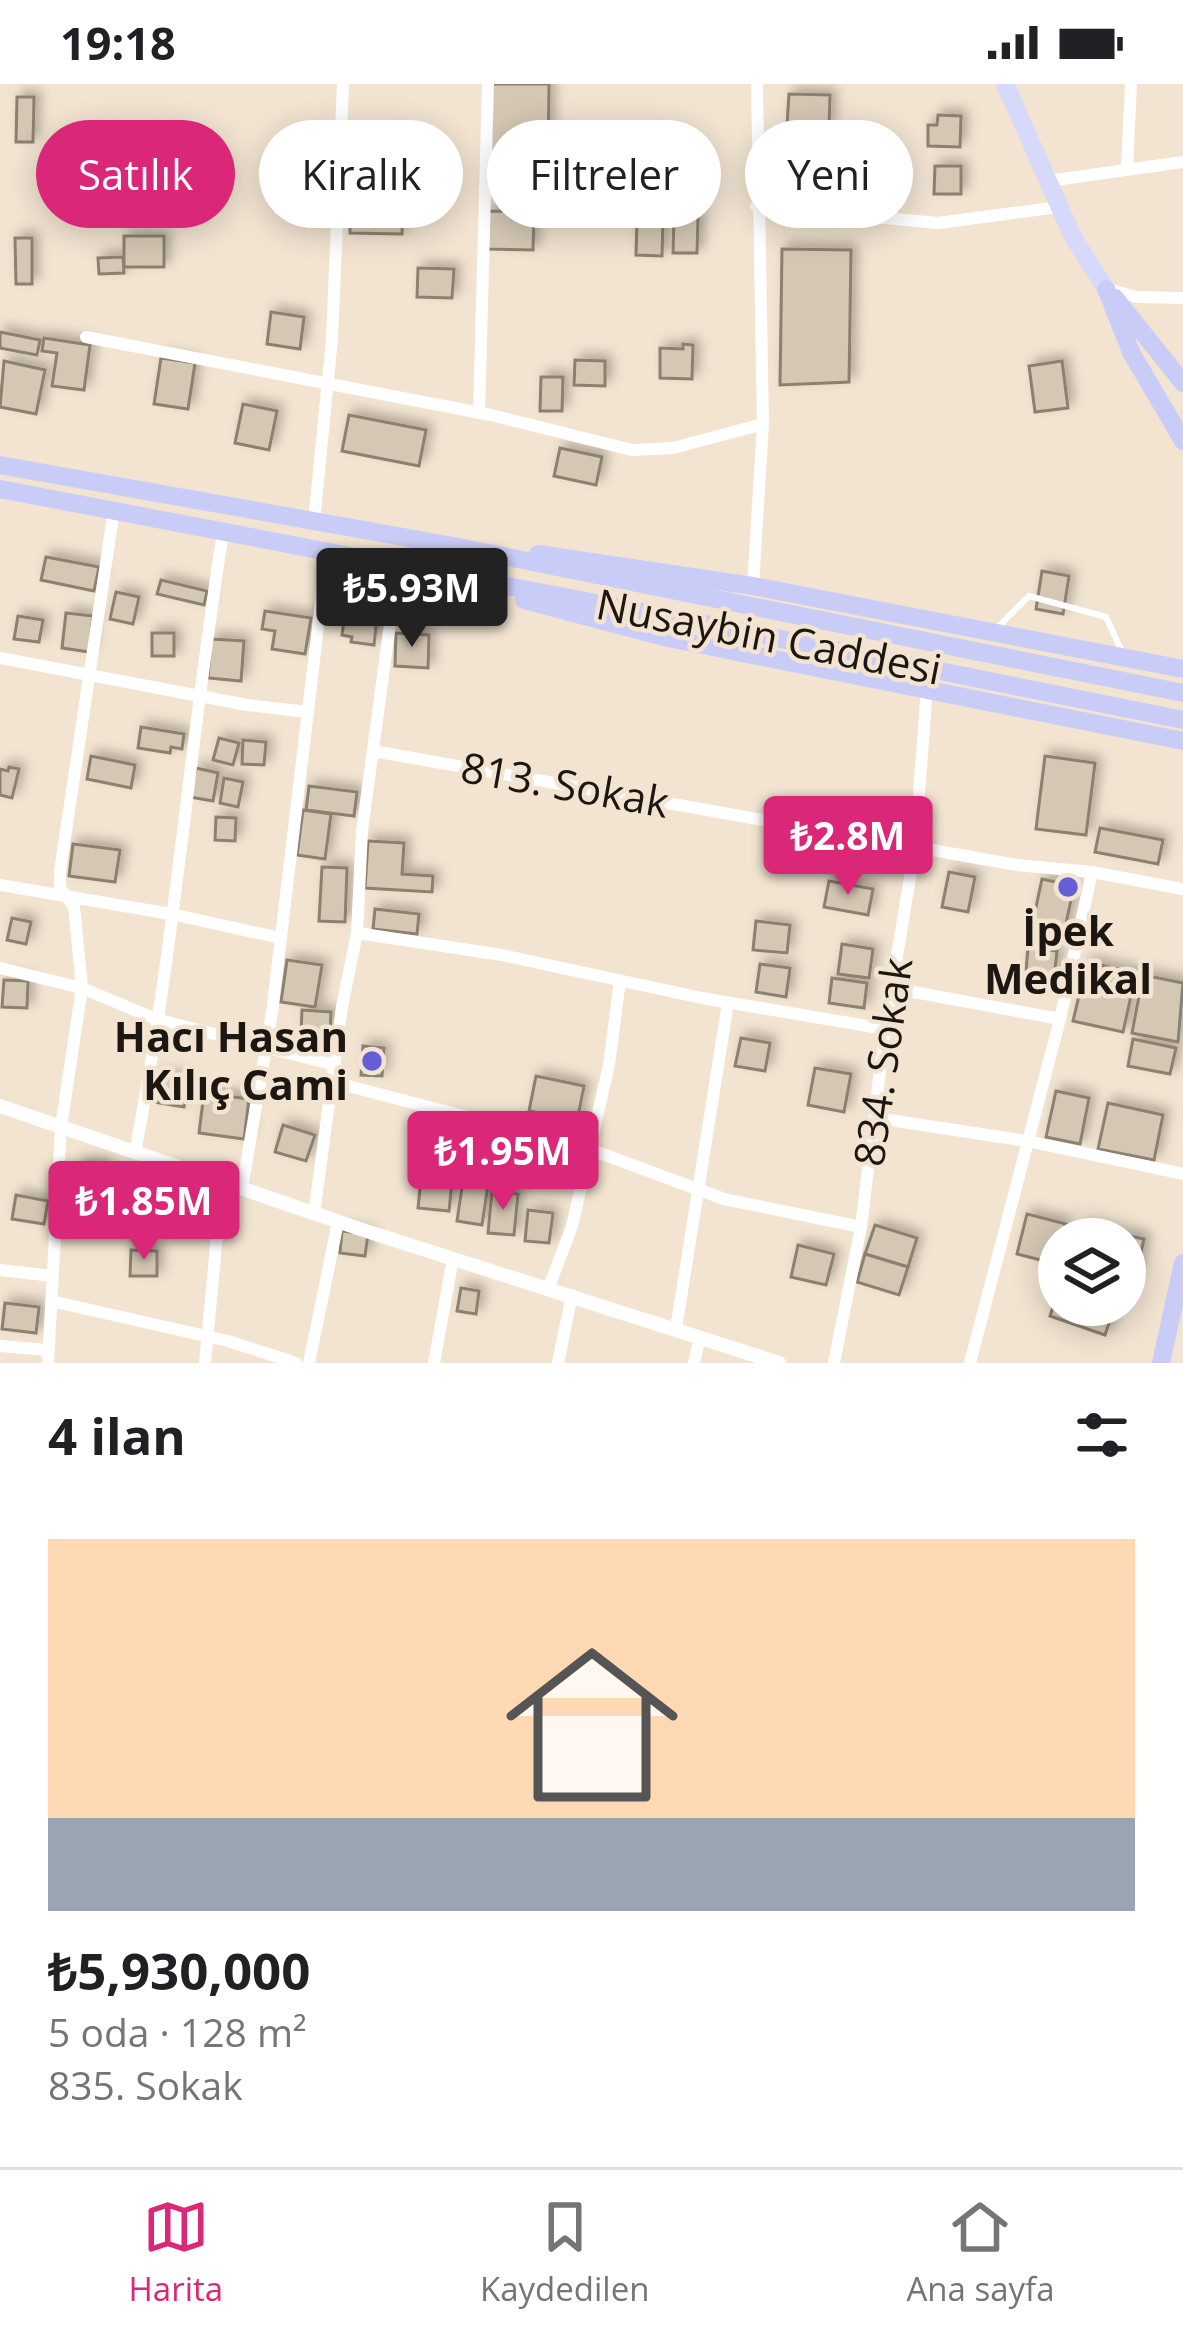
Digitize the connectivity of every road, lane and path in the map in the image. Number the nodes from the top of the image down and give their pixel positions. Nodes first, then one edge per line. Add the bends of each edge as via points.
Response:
1 (343, 84) edge
2 (488, 84) edge
3 (757, 84) edge
4 (1005, 84) edge
5 (1131, 84) edge
6 (757, 120) edge
7 (1183, 162) edge
8 (1127, 168) junction
9 (1048, 181) junction
10 (1059, 207) junction
11 (913, 221) edge
12 (757, 228) edge
13 (1106, 289) junction
14 (1183, 298) edge
15 (86, 337) dead end
16 (328, 383) junction
17 (1183, 383) edge
18 (479, 413) junction
19 (763, 424) junction
20 (1183, 441) edge
21 (0, 465) edge
22 (1, 496) edge
23 (114, 511) junction
24 (314, 523) junction
25 (223, 533) junction
26 (448, 545) junction
27 (327, 552) junction
28 (398, 565) junction
29 (753, 586) junction
30 (992, 633) junction
31 (1124, 657) junction
32 (0, 658) edge
33 (1183, 669) edge
34 (90, 673) junction
35 (927, 688) junction
36 (1183, 693) edge
37 (197, 695) junction
38 (307, 712) junction
39 (1183, 720) edge
40 (1183, 742) edge
41 (373, 751) junction
42 (915, 847) junction
43 (1092, 872) junction
44 (0, 885) edge
45 (1183, 889) edge
46 (68, 898) junction
47 (171, 914) junction
48 (357, 933) junction
49 (281, 938) junction
50 (0, 968) edge
51 (620, 980) junction
52 (82, 988) junction
53 (892, 988) junction
54 (728, 1003) junction
55 (156, 1019) junction
56 (1060, 1019) junction
57 (885, 1029) junction
58 (266, 1048) junction
59 (335, 1065) junction
60 (333, 1082) junction
61 (0, 1106) edge
62 (876, 1118) junction
63 (61, 1127) junction
64 (1028, 1141) junction
65 (589, 1149) junction
66 (135, 1152) junction
67 (1183, 1174) edge
68 (222, 1182) junction
69 (242, 1189) junction
70 (698, 1190) junction
71 (314, 1214) junction
72 (338, 1222) junction
73 (861, 1227) junction
74 (453, 1258) junction
75 (1183, 1263) edge
76 (0, 1270) edge
77 (52, 1276) junction
78 (549, 1287) junction
79 (572, 1295) junction
80 (51, 1301) junction
81 (676, 1329) junction
82 (207, 1336) junction
83 (700, 1337) junction
84 (0, 1346) edge
85 (48, 1356) edge
86 (205, 1363) edge
87 (296, 1363) edge
88 (310, 1363) edge
89 (434, 1363) edge
90 (558, 1363) edge
91 (694, 1363) edge
92 (779, 1363) edge
93 (834, 1363) edge
94 (970, 1363) edge
95 (1161, 1363) edge

1 - 16 street
2 - 18 street
3 - 6 street
4 - 9 main road
5 - 8 street
7 - 8 street
8 - 9 street
9 - 10 main road
10 - 11 street
10 - 13 main road
12 - 19 street
13 - 14 street
13 - 17 highway
13 - 20 highway via 1131,352
15 - 16 street
16 - 18 street
16 - 24 street
18 - 19 street via 632,450 674,448
19 - 29 street
21 - 24 highway, Nusaybin Caddesi
22 - 23 highway, Nusaybin Caddesi
23 - 25 highway, Nusaybin Caddesi
23 - 34 street
24 - 26 highway, Nusaybin Caddesi
25 - 27 highway, Nusaybin Caddesi
25 - 37 street
26 - 29 highway
26 - 36 highway, Nusaybin Caddesi
27 - 28 highway, Nusaybin Caddesi
27 - 38 street
28 - 35 highway via 668,638
28 - 39 highway, Nusaybin Caddesi
28 - 41 street
29 - 30 highway
30 - 31 highway
30 - 31 lane via 1029,596 1106,617
31 - 33 highway
32 - 34 street
34 - 37 street
34 - 46 street via 60,871
35 - 40 highway
35 - 42 street, 834. Sokak
37 - 38 street
37 - 47 street
38 - 49 street
41 - 42 street, 813. Sokak
41 - 48 street
42 - 43 street, 813. Sokak
42 - 53 street, 834. Sokak
43 - 45 street, 813. Sokak
43 - 56 street
44 - 46 street
46 - 47 street
46 - 52 street
47 - 49 street
47 - 55 street
48 - 51 street
48 - 59 street
49 - 58 street
50 - 52 street
51 - 54 street
51 - 65 street
52 - 55 street
52 - 63 street
53 - 56 street
53 - 57 street, 834. Sokak
54 - 57 street
54 - 70 street
55 - 58 street
55 - 66 street
56 - 64 street
57 - 62 street, 834. Sokak
58 - 59 street
58 - 69 street
59 - 60 street
60 - 65 street
60 - 71 street
61 - 63 street
62 - 64 street
62 - 73 street, 834. Sokak
63 - 66 street
63 - 77 street
64 - 67 street
64 - 94 street
65 - 70 street
65 - 78 street
66 - 68 street
68 - 69 street
68 - 82 street
69 - 71 street
70 - 73 street
70 - 81 street
71 - 72 street
72 - 74 street
72 - 88 street
73 - 93 street, 834. Sokak
74 - 78 street
74 - 89 street
75 - 95 highway
76 - 77 street
77 - 80 street
78 - 79 street
79 - 81 street
79 - 90 street
80 - 82 street
80 - 85 street
81 - 83 street
82 - 86 street
82 - 87 street
83 - 91 street
83 - 92 street
84 - 85 street

